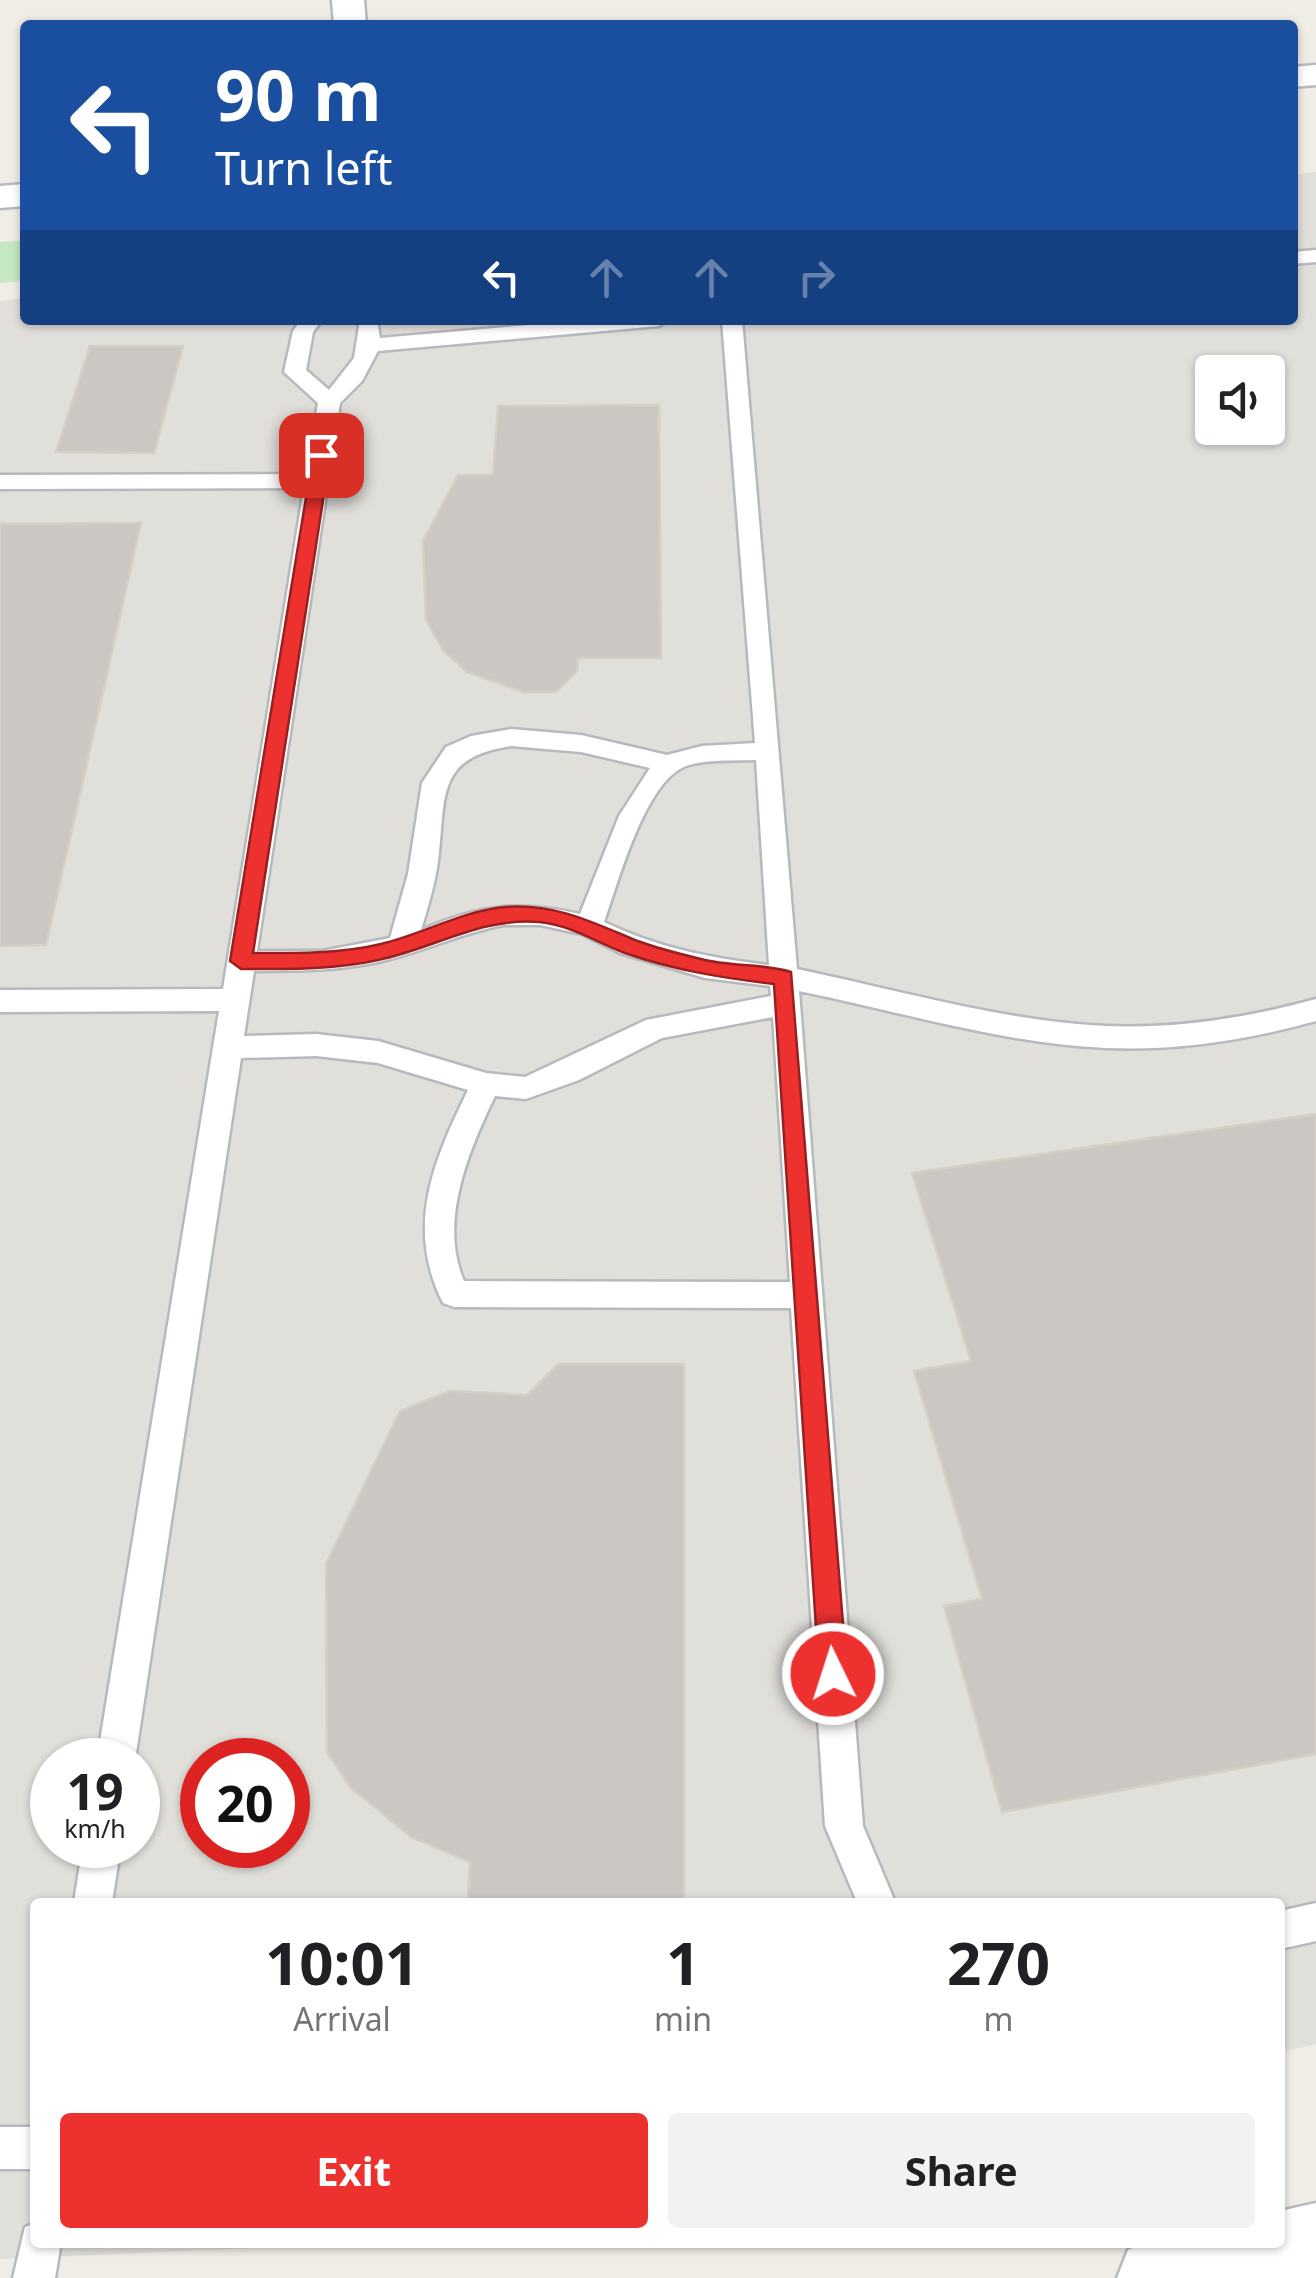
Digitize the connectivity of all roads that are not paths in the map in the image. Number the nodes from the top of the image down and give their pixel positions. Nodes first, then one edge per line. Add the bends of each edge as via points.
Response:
1 (308, 325) edge
2 (368, 325) edge
3 (601, 325) edge
4 (732, 325) edge
5 (370, 345) junction
6 (330, 402) junction
7 (317, 481) junction
8 (0, 482) edge
9 (768, 751) junction
10 (669, 764) junction
11 (589, 926) junction
12 (402, 945) junction
13 (241, 961) junction
14 (785, 991) junction
15 (235, 1000) junction
16 (0, 1001) edge
17 (1315, 1012) edge
18 (228, 1047) junction
19 (486, 1084) junction
20 (806, 1296) junction
21 (119, 1738) edge
22 (98, 1868) edge
23 (94, 1898) edge
24 (874, 1898) edge
25 (1316, 1922) edge
26 (1285, 1929) edge
27 (0, 2148) edge
28 (30, 2148) edge
29 (1316, 2242) edge
30 (39, 2248) edge
31 (34, 2278) edge
32 (1156, 2278) edge

1 - 6 lane via 295,372
2 - 5 lane
3 - 5 lane
4 - 9 lane
5 - 6 lane via 359,376
6 - 7 lane
7 - 8 lane
7 - 13 lane
9 - 10 lane
9 - 14 lane
10 - 11 lane via 644,794
10 - 12 lane via 565,739 512,737 468,745 439,771 416,905
11 - 12 lane via 504,915
11 - 14 lane via 630,946
12 - 13 lane via 322,961
13 - 15 lane
14 - 17 lane via 1103,1037 1250,1028
14 - 19 lane via 656,1028 526,1088
14 - 20 lane
15 - 16 lane
15 - 18 lane
18 - 19 lane via 378,1052
18 - 21 lane
19 - 20 lane via 453,1151 444,1196 438,1253 454,1294
20 - 24 lane via 844,1826
22 - 23 lane
25 - 26 lane
27 - 28 lane
29 - 32 street
30 - 31 lane

